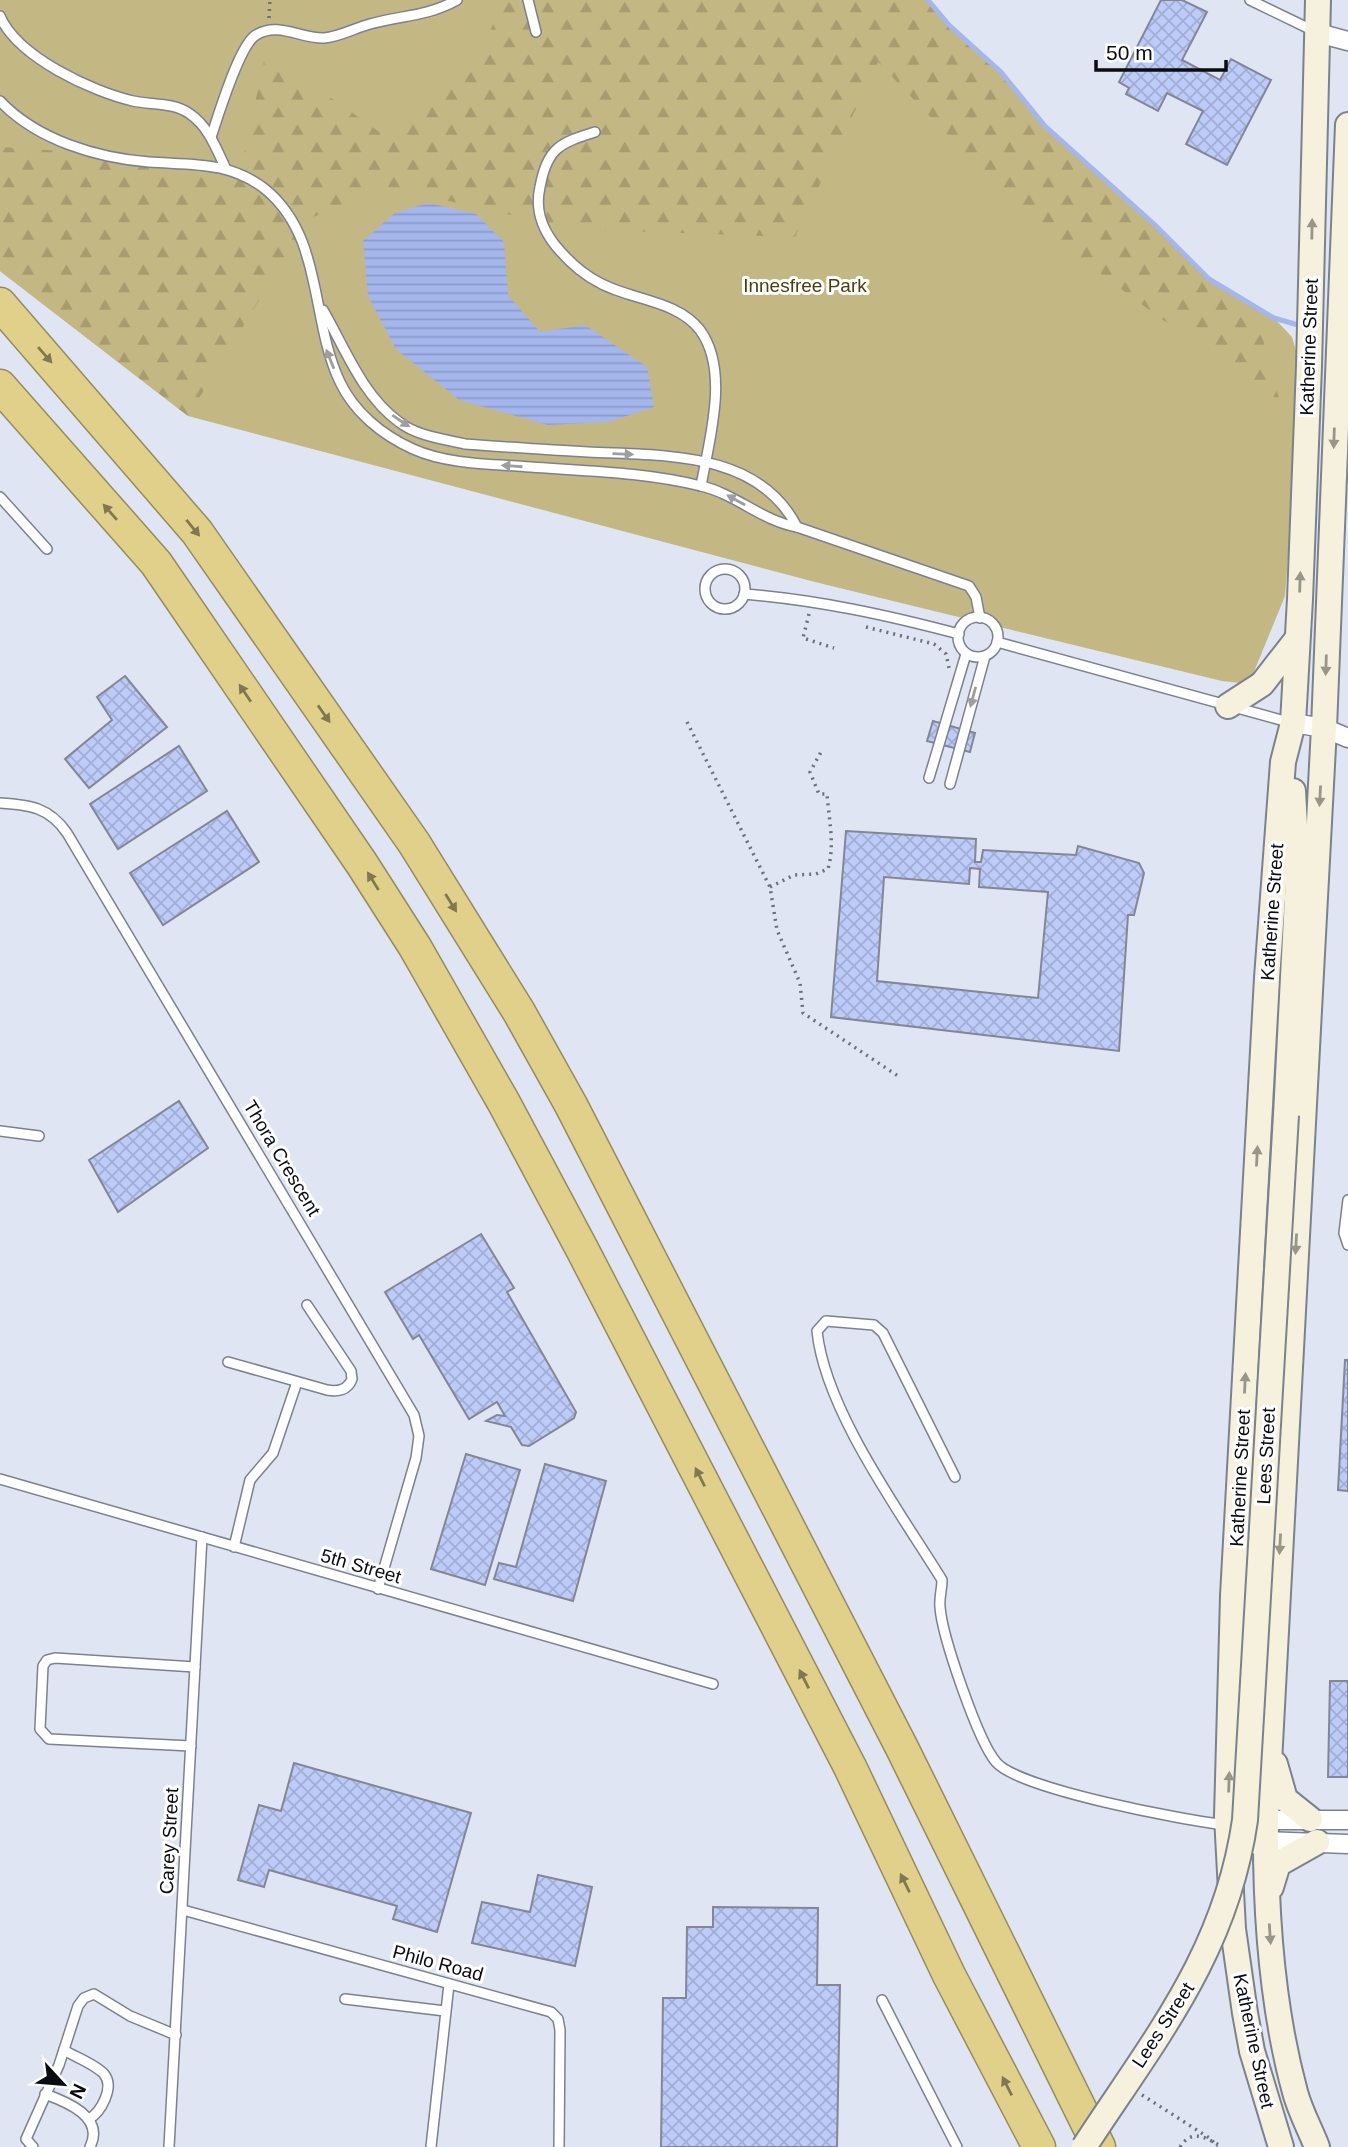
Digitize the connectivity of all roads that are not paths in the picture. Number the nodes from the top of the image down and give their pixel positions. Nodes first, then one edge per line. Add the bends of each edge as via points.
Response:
1 (457, 0) edge
2 (528, 0) edge
3 (1250, 0) edge
4 (1318, 0) edge
5 (1, 21) edge
6 (536, 32) dead end
7 (1318, 33) junction
8 (1348, 41) edge
9 (0, 101) edge
10 (1348, 125) edge
11 (595, 132) dead end
12 (211, 137) junction
13 (225, 167) junction
14 (0, 304) edge
15 (321, 306) junction
16 (0, 386) edge
17 (705, 462) junction
18 (701, 486) junction
19 (0, 497) edge
20 (797, 527) junction
21 (47, 549) dead end
22 (744, 594) junction
23 (980, 618) junction
24 (958, 634) junction
25 (1297, 639) junction
26 (997, 642) junction
27 (966, 654) junction
28 (985, 656) junction
29 (1228, 706) junction
30 (1293, 723) junction
31 (1324, 728) junction
32 (1348, 738) edge
33 (929, 778) dead end
34 (950, 784) dead end
35 (0, 803) edge
36 (0, 1132) edge
37 (39, 1136) dead end
38 (1348, 1200) edge
39 (1348, 1245) edge
40 (307, 1305) dead end
41 (228, 1363) dead end
42 (297, 1382) junction
43 (955, 1477) dead end
44 (0, 1479) edge
45 (202, 1537) junction
46 (234, 1547) junction
47 (378, 1589) junction
48 (195, 1667) junction
49 (713, 1685) dead end
50 (1270, 1732) junction
51 (191, 1746) junction
52 (1348, 1821) edge
53 (1228, 1825) junction
54 (1266, 1830) junction
55 (1314, 1830) junction
56 (1348, 1844) edge
57 (1230, 1850) junction
58 (1269, 1894) junction
59 (183, 1910) junction
60 (449, 1984) junction
61 (345, 1999) dead end
62 (883, 2000) dead end
63 (445, 2011) junction
64 (176, 2035) junction
65 (64, 2050) junction
66 (45, 2094) junction
67 (89, 2119) junction
68 (33, 2147) edge
69 (90, 2147) edge
70 (169, 2147) edge
71 (431, 2147) edge
72 (559, 2147) edge
73 (957, 2147) edge
74 (1039, 2147) edge
75 (1084, 2147) edge
76 (1099, 2147) edge
77 (1281, 2147) edge
78 (1317, 2147) edge

1 - 12 lane via 420,16 372,23 324,38 270,30 256,35 248,42
2 - 6 lane
3 - 7 lane
4 - 7 main road, Katherine Street
5 - 12 lane via 49,65 82,85 185,110
7 - 8 street
25 -> 7 main road, Katherine Street
9 - 13 lane via 26,123 85,150 135,161
10 -> 31 main road, Katherine Street
11 - 17 lane via 568,140 550,155 537,201 538,216 572,264 601,284 683,315 700,330 712,360 714,387
12 - 13 lane
13 - 15 lane via 265,189 290,219 304,245
14 -> 76 highway via 197,532 414,843 519,1012 902,1748
15 -> 17 lane via 361,380 380,405 400,423 430,436 465,444 676,455
18 -> 15 lane via 477,463 413,449 348,400 326,351
74 -> 16 highway via 949,1975 850,1767 588,1262 415,947 156,563
17 - 18 lane
17 - 20 lane via 764,486 787,507
20 -> 18 lane via 777,524 728,495
19 - 21 lane
20 - 23 lane via 969,586
22 - 22 lane via 726,609 713,605 705,589 715,572 728,569 740,575
22 - 24 lane via 809,599
23 - 24 lane via 967,621
23 - 26 lane via 992,624
24 - 27 lane
25 - 29 main road via 1262,684
25 - 30 main road, Katherine Street
26 - 28 lane
26 - 29 lane
27 - 28 lane
27 - 33 lane
28 -> 34 lane
29 - 30 lane
30 - 31 street
53 -> 30 main road, Katherine Street via 1233,1596 1258,1125 1282,774
30 - 75 main road, Lees Street, bridge via 1298,878 1245,1820 1226,1906 1202,1962
31 - 32 street
31 -> 50 main road, Katherine Street
35 - 47 lane, Thora Crescent via 39,807 51,813 67,833 414,1415 419,1436 416,1458
36 - 37 lane
38 - 39 lane via 1344,1233
40 - 42 lane via 352,1379 348,1387 336,1392
41 - 42 lane
42 - 46 lane via 273,1453 250,1480
43 - 53 lane via 883,1334 874,1325 826,1321 817,1331 819,1352 854,1437 942,1580 939,1602 951,1657 996,1763 1062,1791
44 - 45 lane, 5th Street
45 - 46 lane, 5th Street
45 - 48 lane, Carey Street
46 - 47 lane, 5th Street
47 - 49 lane, 5th Street
48 - 51 lane, Carey Street
48 - 51 lane via 55,1658 43,1666 42,1678 40,1729 49,1739
50 - 54 main road, Katherine Street
50 - 55 main road via 1280,1791
51 - 59 lane, Carey Street
52 - 55 street
53 - 54 street
53 - 57 main road, Katherine Street
54 - 55 street
54 - 57 street
54 - 58 main road, Katherine Street
55 - 56 street
55 - 58 main road via 1279,1864
57 - 77 main road, Katherine Street via 1233,1929 1245,2013
58 -> 78 main road, Katherine Street via 1279,2017 1295,2094
59 - 60 lane, Philo Road
59 - 64 lane, Carey Street
60 - 63 lane
60 - 72 lane, Philo Road via 551,2012 558,2019
61 - 63 lane
62 - 73 lane
63 - 71 lane
64 - 65 lane via 130,2016 94,1994 78,2006
64 - 70 lane, Carey Street
65 - 66 lane
65 - 67 lane via 104,2074 107,2082 105,2100
66 - 67 lane
66 - 68 lane via 26,2139
67 - 69 lane

